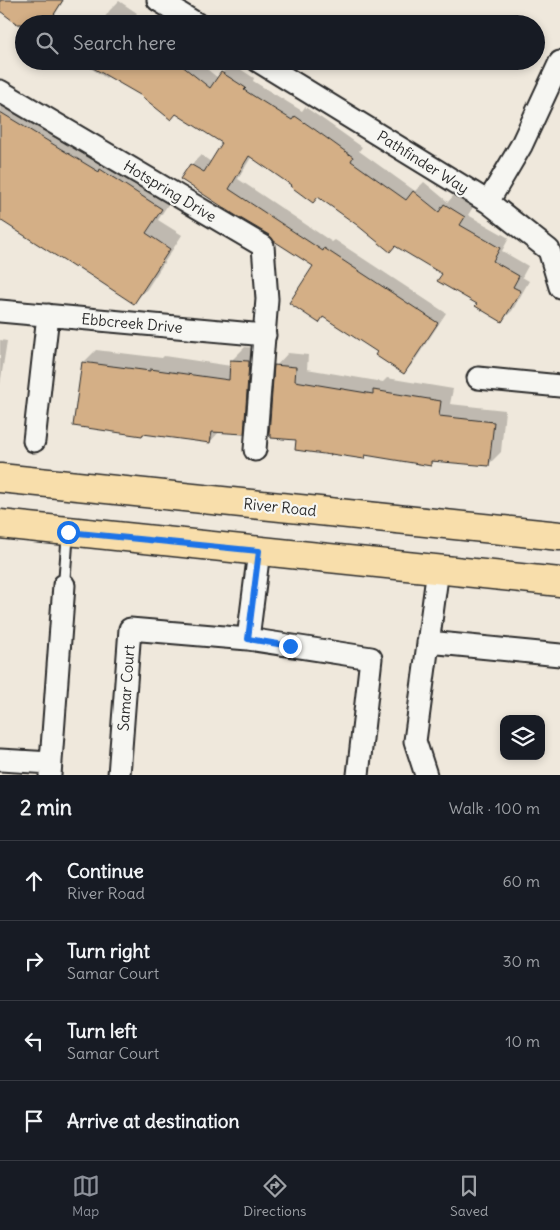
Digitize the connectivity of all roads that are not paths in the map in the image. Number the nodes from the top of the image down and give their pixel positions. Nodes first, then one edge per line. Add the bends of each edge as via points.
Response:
1 (158, 0) edge
2 (182, 15) edge
3 (560, 62) edge
4 (273, 70) edge
5 (0, 91) edge
6 (488, 202) junction
7 (560, 287) edge
8 (0, 311) edge
9 (48, 315) junction
10 (265, 335) junction
11 (478, 378) dead end
12 (560, 386) edge
13 (34, 441) dead end
14 (255, 450) dead end
15 (0, 478) edge
16 (0, 524) edge
17 (68, 532) junction
18 (560, 536) edge
19 (259, 551) junction
20 (438, 569) junction
21 (560, 582) edge
22 (64, 585) joint
23 (248, 639) junction
24 (428, 642) junction
25 (560, 655) edge
26 (0, 760) edge
27 (51, 769) edge
28 (119, 775) edge
29 (358, 775) edge
30 (426, 775) edge

1 - 2 street
3 - 6 street via 521,146
4 - 6 street, Pathfinder Way
5 - 10 street, Hotspring Drive via 263,246 267,299
6 - 7 street, Pathfinder Way via 550,250
8 - 9 street, Ebbcreek Drive
9 - 10 street, Ebbcreek Drive
9 - 13 street
10 - 14 street
11 - 12 street
15 - 18 main road, River Road
16 - 17 main road
17 - 19 main road
17 - 22 lane
19 - 20 main road
19 - 23 street
20 - 21 main road
20 - 24 street
22 - 27 street
23 - 28 street, Samar Court via 130,629
23 - 29 street, Samar Court via 371,658
24 - 25 street
24 - 30 street via 415,741
26 - 27 street

